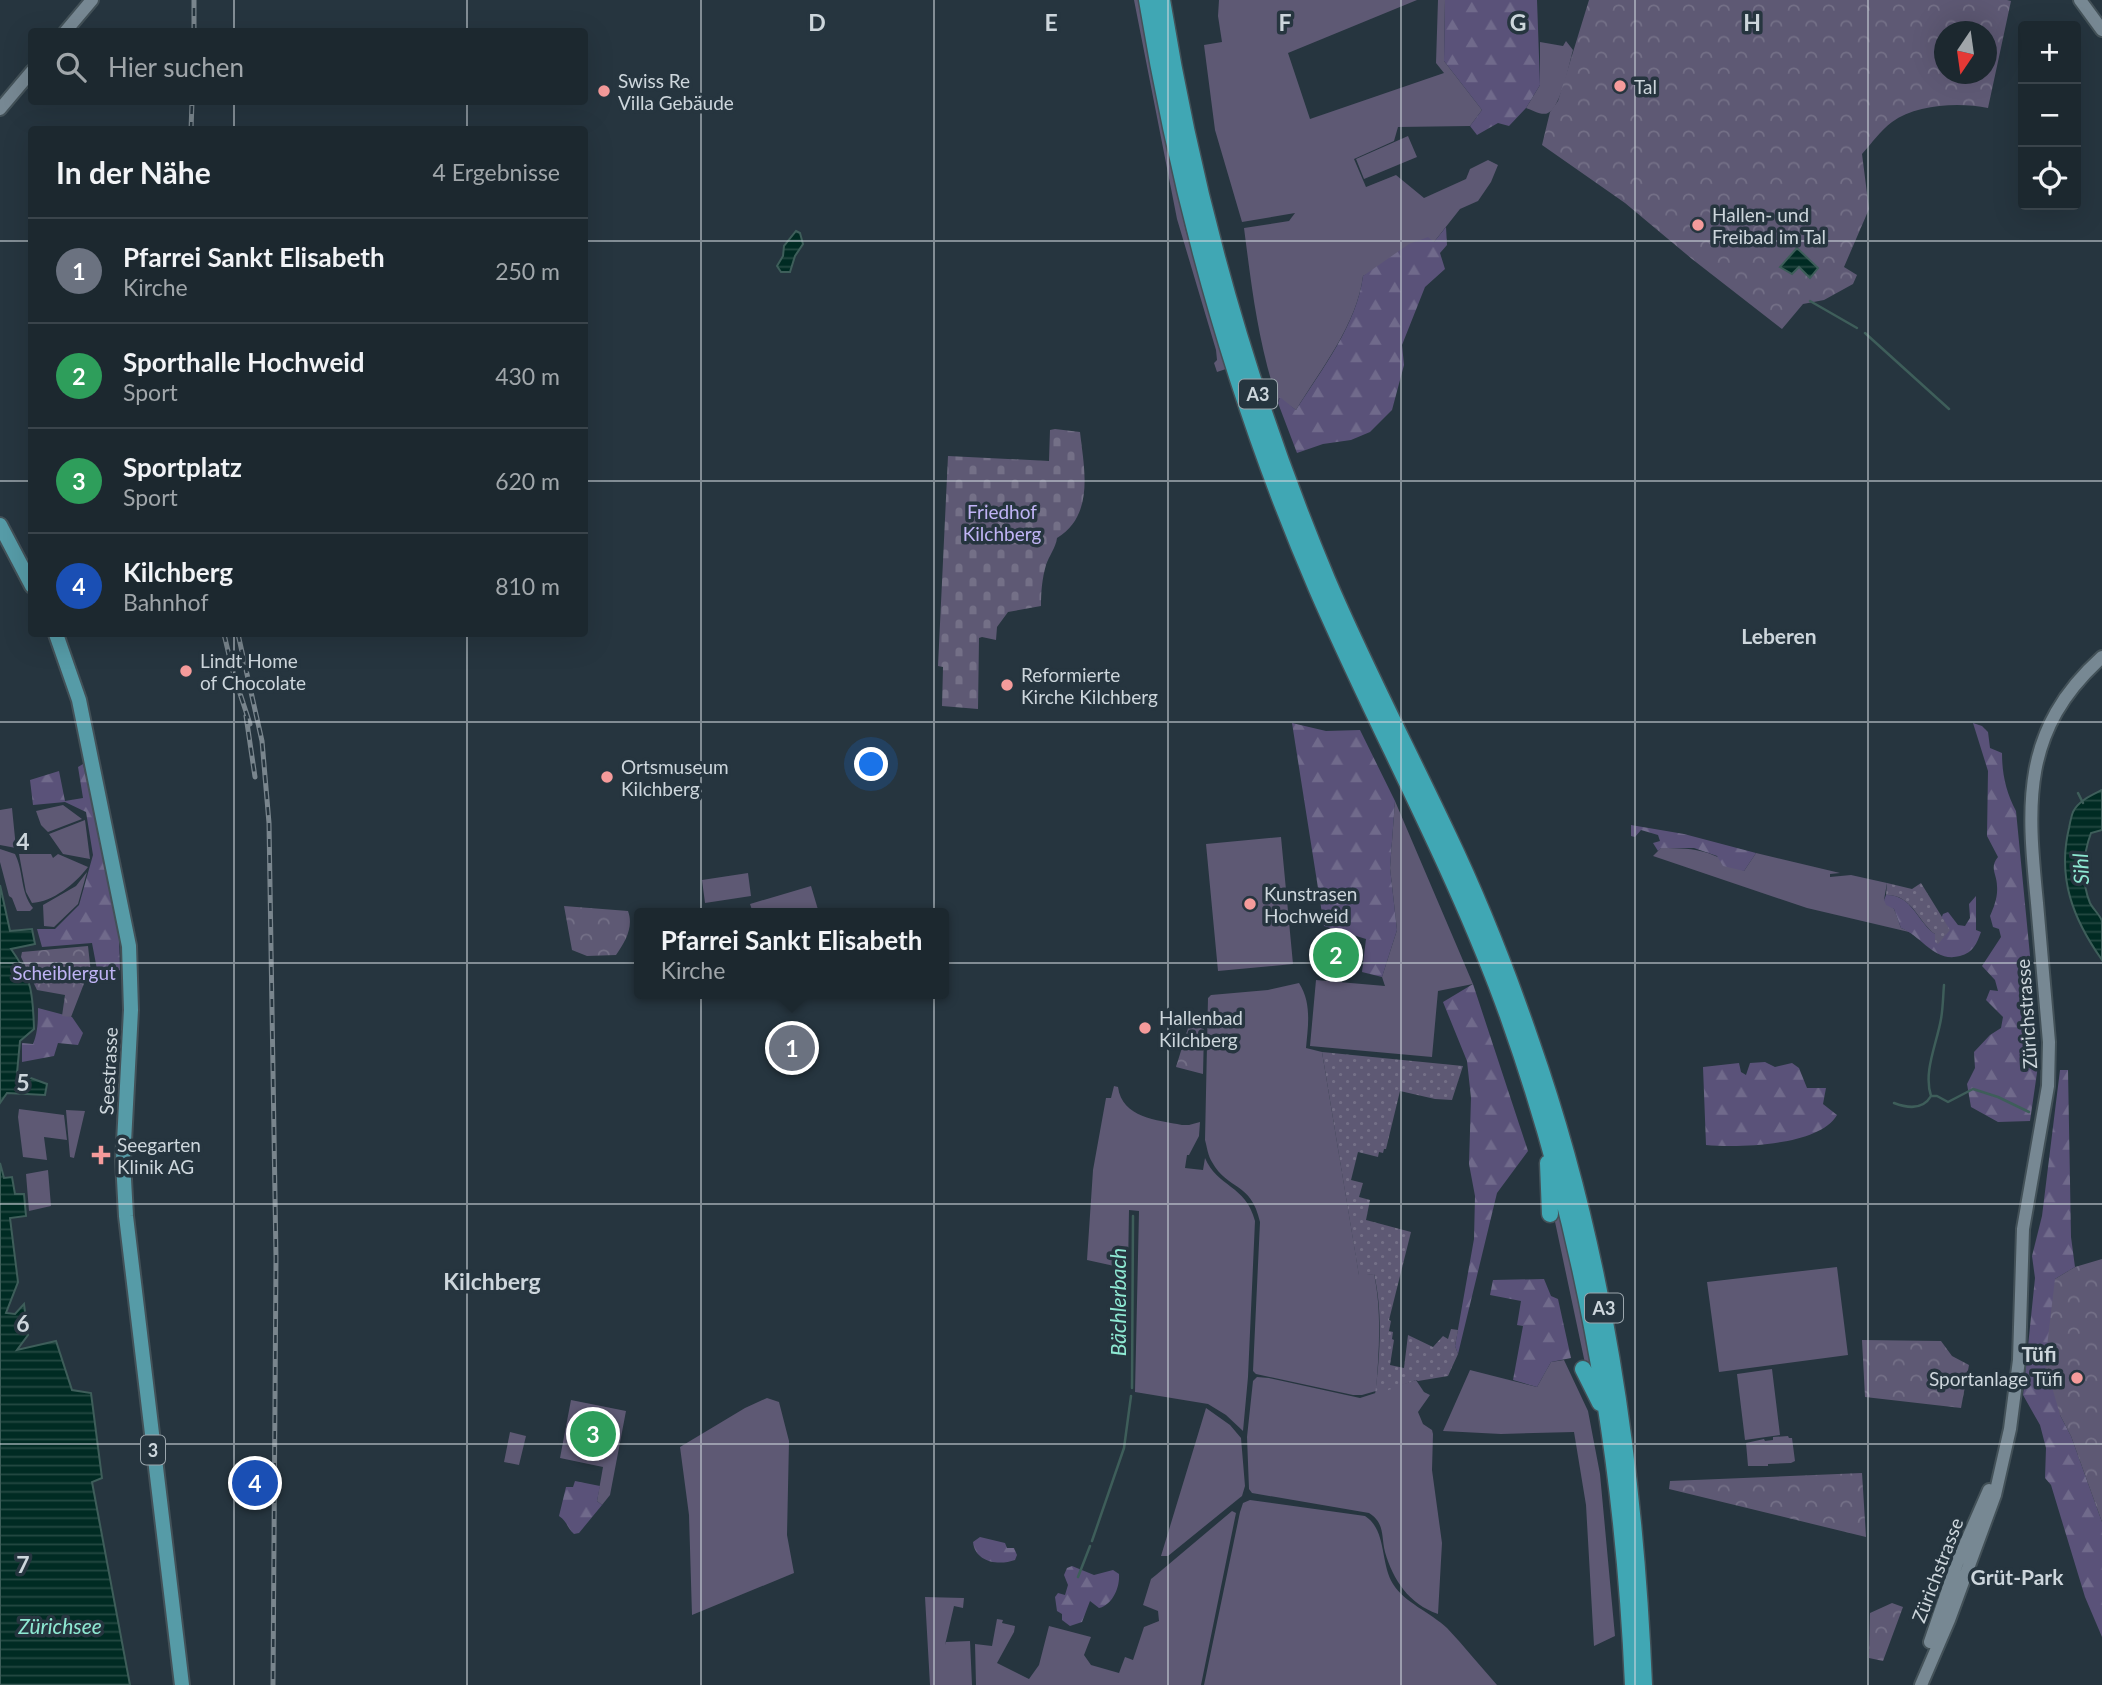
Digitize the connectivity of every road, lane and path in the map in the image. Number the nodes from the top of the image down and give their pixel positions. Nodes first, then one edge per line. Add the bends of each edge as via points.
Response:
1 (92, 0) edge
2 (1147, 0) edge
3 (1162, 0) edge
4 (2080, 0) edge
5 (68, 28) edge
6 (2102, 30) edge
7 (28, 76) edge
8 (0, 109) edge
9 (0, 525) edge
10 (28, 578) edge
11 (57, 637) edge
12 (2102, 657) edge
13 (1542, 1119) junction
14 (1550, 1214) dead end
15 (1583, 1369) dead end
16 (1610, 1428) junction
17 (1968, 1554) junction
18 (182, 1685) edge
19 (1633, 1685) edge
20 (1644, 1685) edge
21 (1914, 1685) edge
22 (1921, 1685) edge

1 - 5 main road
2 - 13 highway, A3 via 1191,215 1256,434 1332,624 1479,942
3 - 20 highway, A3 via 1206,217 1264,414 1339,605 1496,944 1566,1151 1601,1294 1624,1430 1640,1586
4 - 6 main road
7 - 8 main road
9 - 10 main road
11 - 18 main road, Seestrasse / 3 via 79,700 129,946 125,1206
12 - 17 main road, Zürichstrasse via 2073,685 2056,711 2035,774 2031,849 2050,1071 2021,1250 2017,1373 2010,1429
13 - 14 highway
13 - 16 highway, A3 via 1573,1233
15 - 16 highway
16 - 19 highway, A3
17 - 21 main road, Zürichstrasse via 1942,1602
17 - 22 main road, Zürichstrasse

